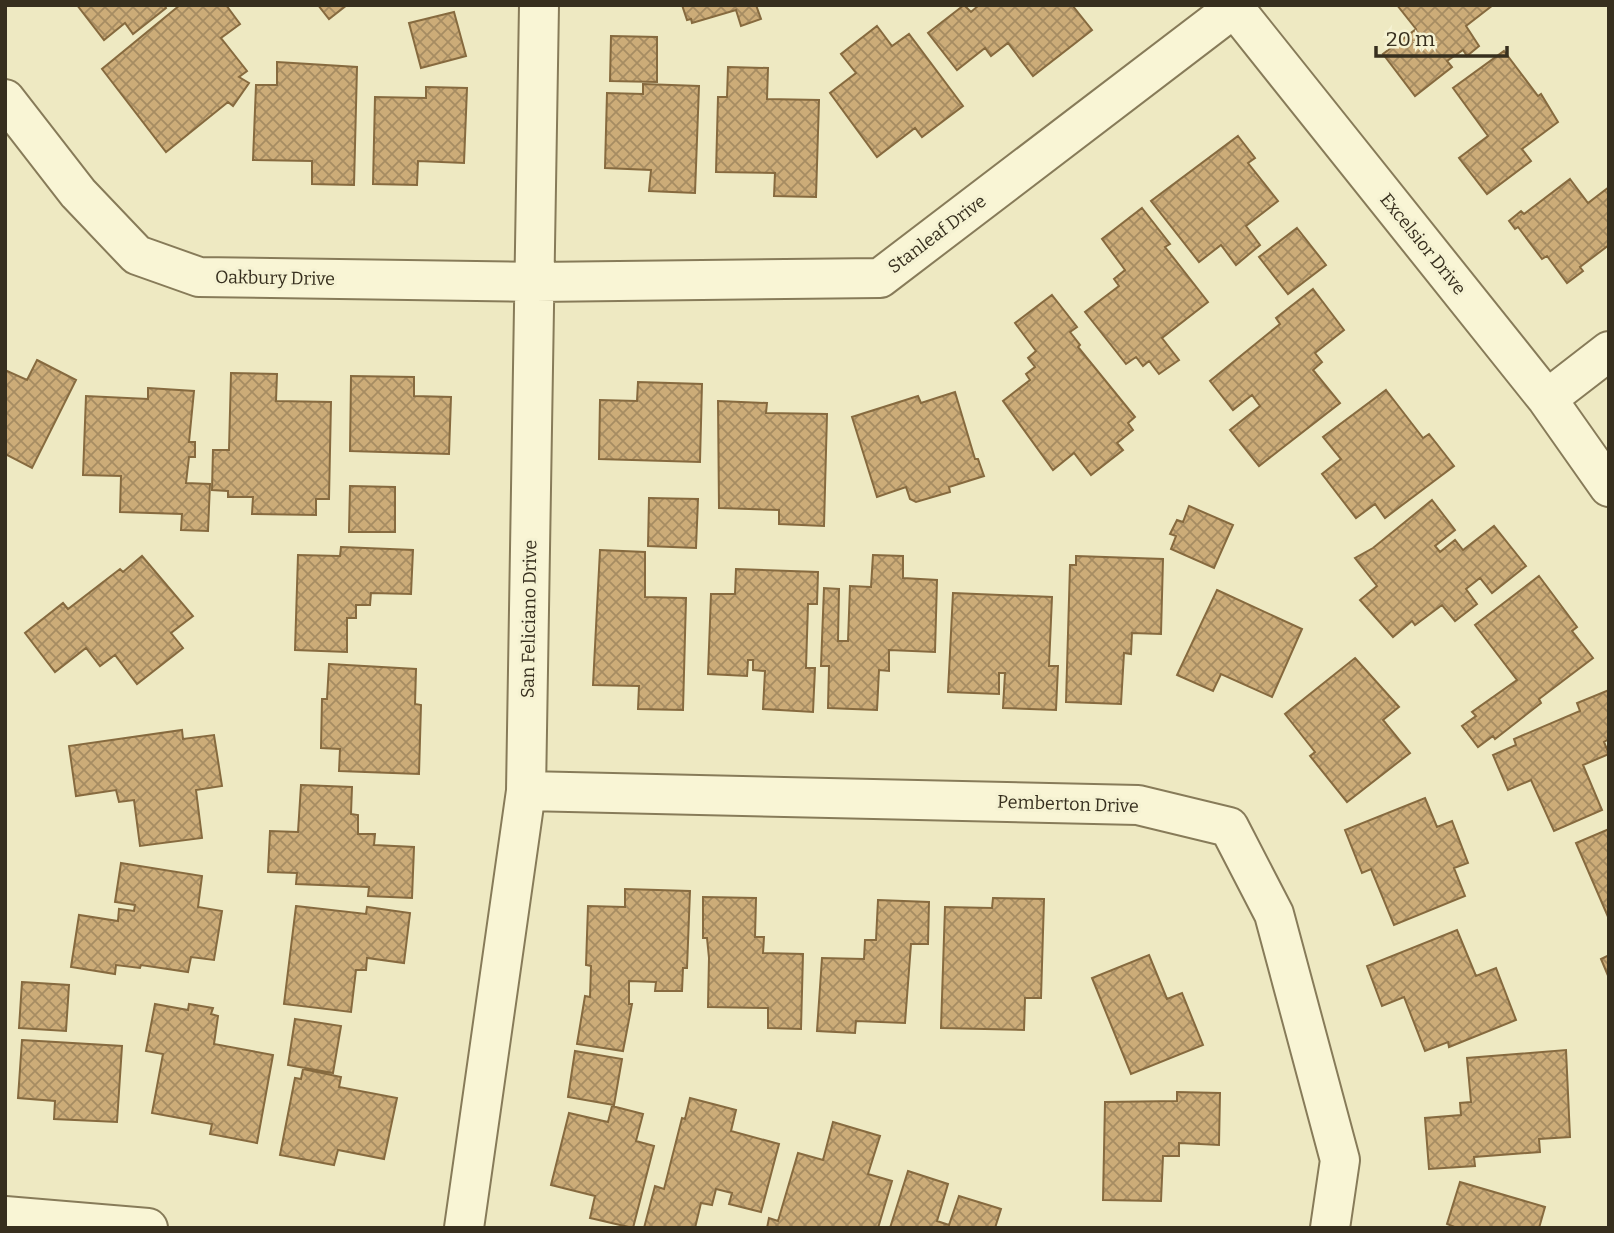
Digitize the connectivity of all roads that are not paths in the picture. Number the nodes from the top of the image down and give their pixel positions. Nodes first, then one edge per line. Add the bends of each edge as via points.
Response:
1 (539, 5) edge
2 (1233, 6) edge
3 (5, 99) edge
4 (537, 282) junction
5 (1609, 351) edge
6 (1547, 399) junction
7 (1609, 487) edge
8 (526, 791) junction
9 (5, 1216) edge
10 (148, 1228) edge
11 (464, 1228) edge
12 (1330, 1228) edge

1 - 4 street, San Feliciano Drive
2 - 4 street, Stanleaf Drive via 880,278
2 - 6 street, Excelsior Drive
3 - 4 street, Oakbury Drive via 78,193 137,254 199,277
4 - 8 street, San Feliciano Drive
5 - 6 street
6 - 7 street, Excelsior Drive
8 - 11 street, San Feliciano Drive
8 - 12 street, Pemberton Drive via 1138,805 1229,827 1274,915 1340,1160
9 - 10 street

